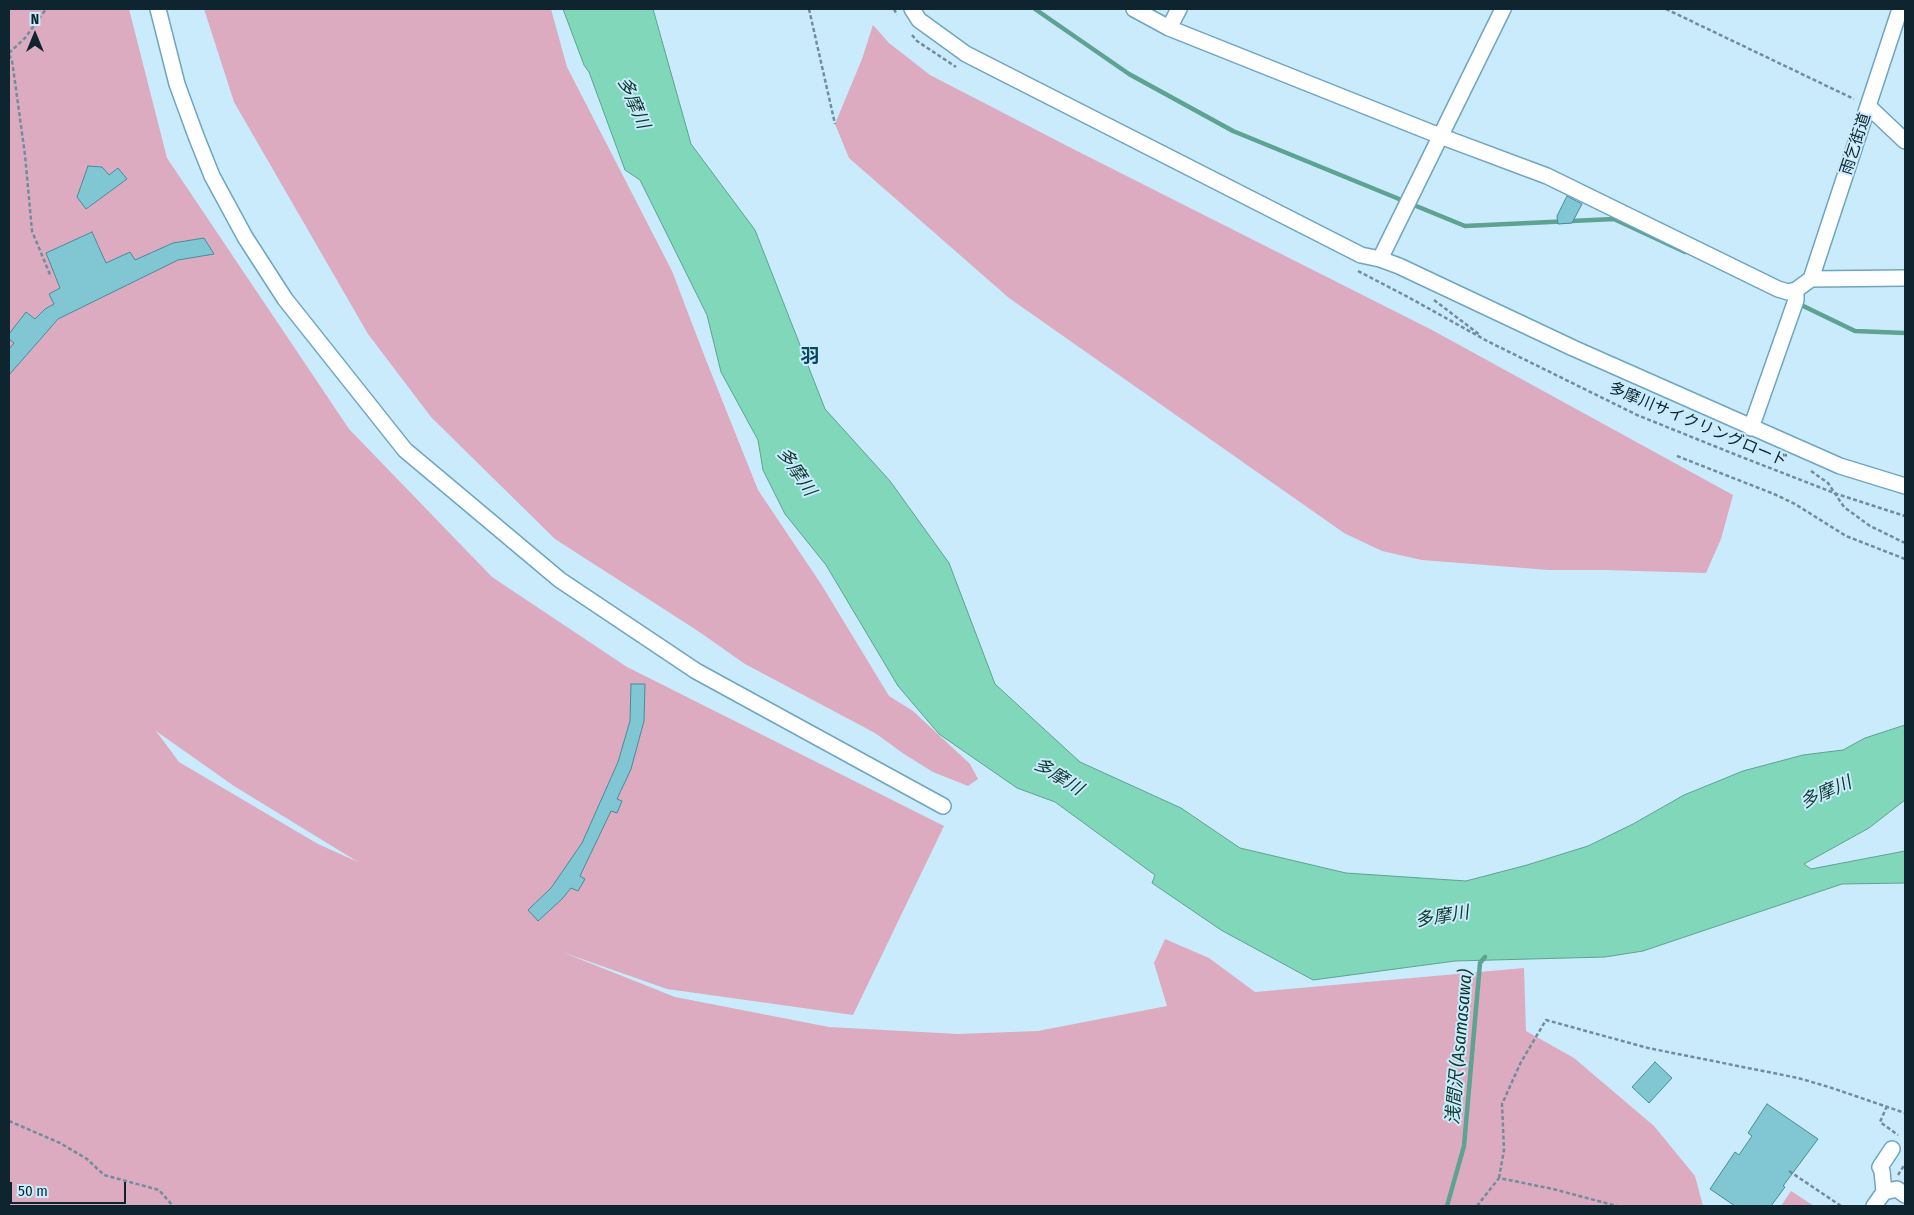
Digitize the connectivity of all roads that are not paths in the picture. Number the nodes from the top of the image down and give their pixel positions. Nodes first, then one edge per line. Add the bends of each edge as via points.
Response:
1 (158, 9) edge
2 (912, 9) edge
3 (1134, 9) edge
4 (1179, 9) edge
5 (1503, 9) edge
6 (1900, 9) edge
7 (1169, 28) junction
8 (1868, 106) junction
9 (1440, 136) junction
10 (1905, 140) edge
11 (1380, 259) junction
12 (1811, 278) junction
13 (1905, 278) edge
14 (1795, 299) junction
15 (1751, 428) junction
16 (1905, 486) edge
17 (943, 806) dead end
18 (1892, 1149) dead end
19 (1884, 1192) junction
20 (1905, 1195) edge
21 (1874, 1206) edge

1 - 17 street via 177,84 196,136 212,176 245,237 285,299 405,450 560,580 696,671
2 - 11 street via 919,20 966,54 1361,255
3 - 7 street
4 - 7 street
5 - 9 street
6 - 8 street, 雨乞街道
7 - 9 street
8 - 10 street
8 - 12 street, 雨乞街道
9 - 11 street
9 - 14 street via 1547,176 1788,292
11 - 15 street
12 - 13 street
12 - 14 street
14 - 15 street
15 - 16 street via 1840,466
18 - 19 street via 1880,1167
19 - 20 street via 1896,1190
19 - 21 street

